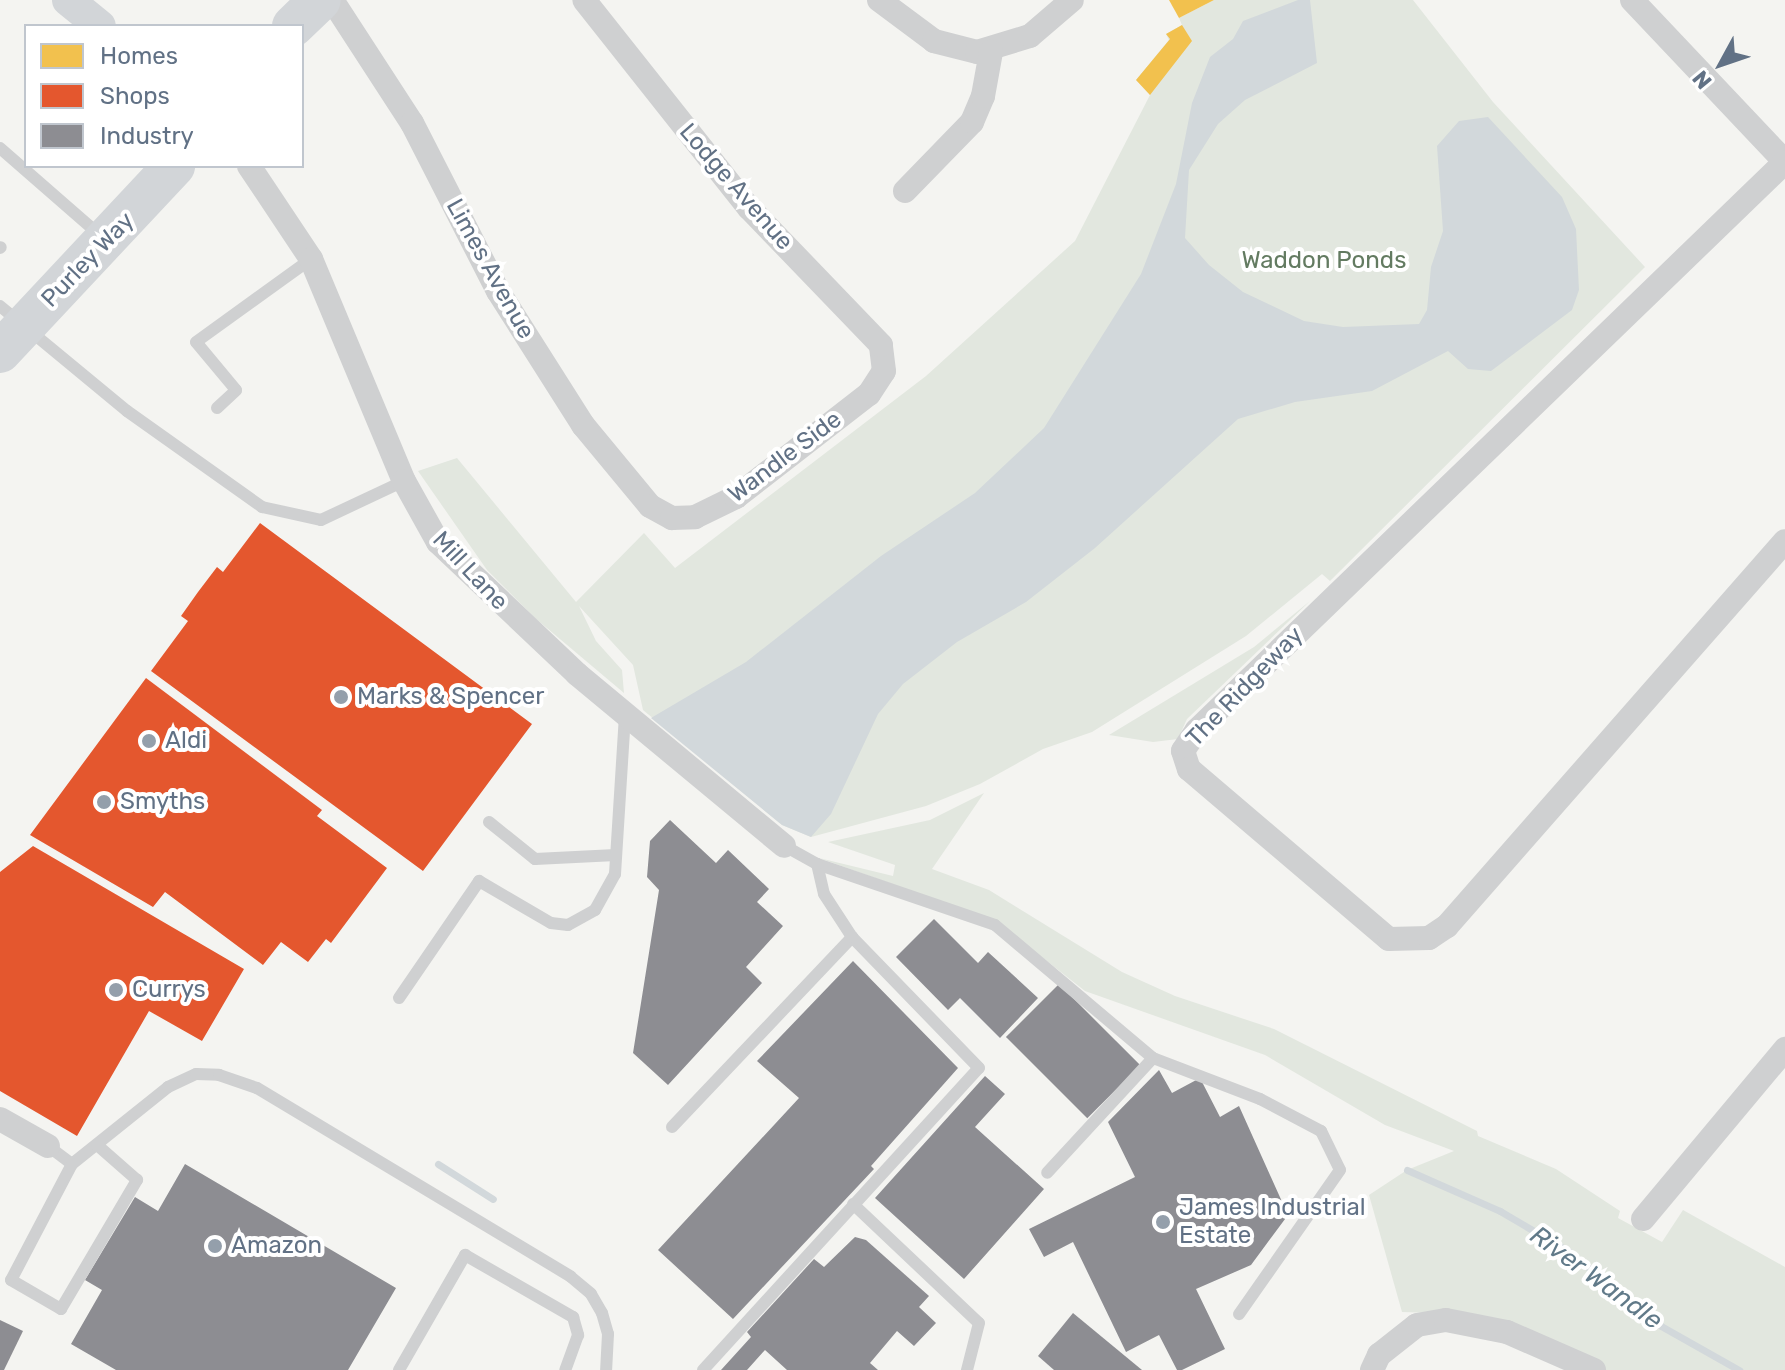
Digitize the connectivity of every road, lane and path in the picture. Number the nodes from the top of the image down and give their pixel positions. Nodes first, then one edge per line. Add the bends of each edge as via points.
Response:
1 (68, 0) edge
2 (320, 0) edge
3 (332, 0) edge
4 (584, 0) edge
5 (879, 0) edge
6 (1072, 0) edge
7 (1632, 0) edge
8 (98, 24) edge
9 (295, 24) edge
10 (991, 52) junction
11 (0, 148) edge
12 (1785, 162) edge
13 (172, 168) edge
14 (250, 168) edge
15 (905, 191) dead end
16 (107, 242) junction
17 (311, 259) junction
18 (7, 329) edge
19 (884, 371) joint
20 (217, 408) dead end
21 (404, 481) junction
22 (672, 518) joint
23 (1785, 541) edge
24 (625, 715) junction
25 (489, 822) dead end
26 (784, 846) joint
27 (616, 855) junction
28 (817, 864) junction
29 (852, 937) junction
30 (399, 998) dead end
31 (1785, 1049) edge
32 (1153, 1058) junction
33 (0, 1119) edge
34 (672, 1127) dead end
35 (97, 1145) junction
36 (48, 1146) joint
37 (72, 1164) junction
38 (1047, 1173) dead end
39 (853, 1204) junction
40 (1643, 1219) dead end
41 (1239, 1314) dead end
42 (399, 1370) edge
43 (565, 1370) edge
44 (606, 1370) edge
45 (703, 1370) edge
46 (967, 1370) edge
47 (1372, 1370) edge
48 (1594, 1370) edge

1 - 8 street
2 - 9 highway
3 - 22 street, Limes Avenue via 412,123 498,291 583,425 650,506
4 - 19 street, Lodge Avenue via 749,208 881,345
5 - 10 street via 934,41
6 - 10 street via 1030,36
7 - 12 street
10 - 15 street via 978,111
11 - 16 lane
12 - 23 street, The Ridgeway via 1197,730 1183,751 1189,769 1389,939 1429,938 1447,926
13 - 16 highway, Purley Way
14 - 17 street, Mill Lane
16 - 18 highway, Purley Way
17 - 20 lane via 196,342 236,390
17 - 21 street, Mill Lane
18 - 21 lane via 262,507 321,520
19 - 22 street, Wandle Side via 869,394 736,497 695,517
21 - 24 street, Mill Lane via 422,518 461,568
24 - 26 street, Mill Lane
24 - 27 lane
25 - 27 lane via 535,859
26 - 28 lane
27 - 30 lane via 606,895 595,910 568,925 535,917 479,881
28 - 29 lane via 824,894
28 - 32 lane via 995,925
29 - 34 lane
29 - 39 lane via 979,1068
31 - 40 street
32 - 38 lane
32 - 41 lane via 1260,1099 1321,1131 1340,1170
33 - 36 street
35 - 37 lane
35 - 37 lane via 137,1180 61,1309 11,1280
35 - 44 lane via 182,1078 219,1075 257,1088 571,1277 591,1294 602,1313 608,1334
36 - 37 lane
39 - 45 lane
39 - 46 lane via 979,1323
42 - 43 lane via 465,1255 573,1317 578,1335
47 - 48 street via 1379,1355 1417,1325 1446,1320 1507,1332

